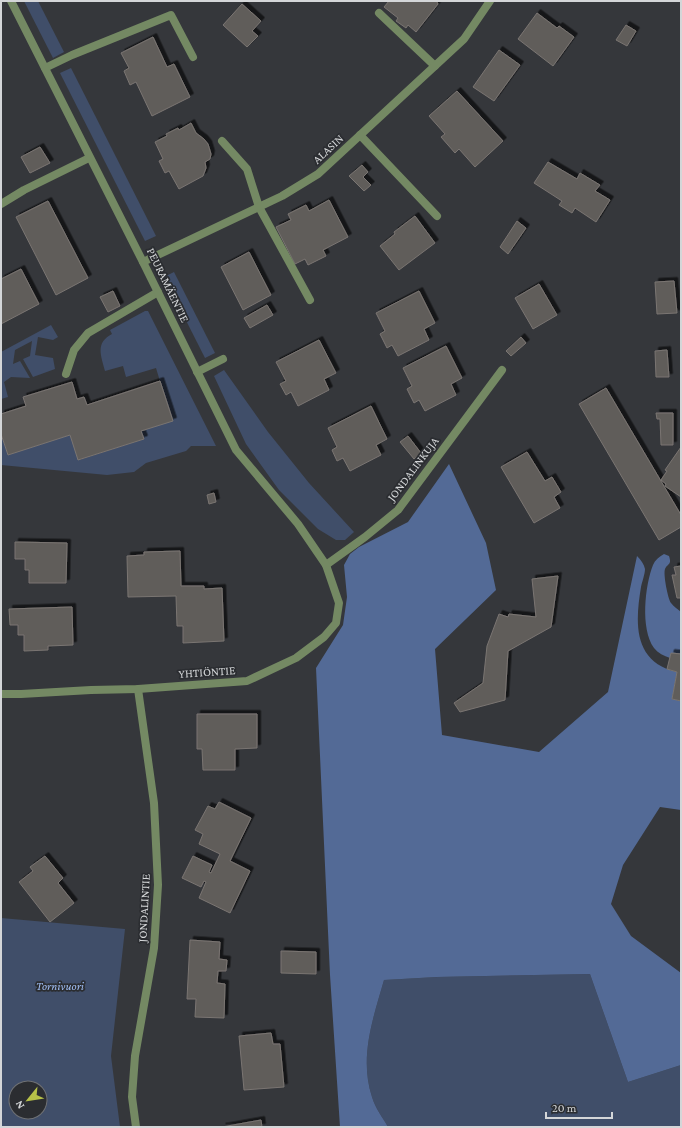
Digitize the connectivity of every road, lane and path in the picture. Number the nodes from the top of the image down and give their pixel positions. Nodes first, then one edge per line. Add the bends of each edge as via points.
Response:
1 (11, 1) edge
2 (490, 1) edge
3 (378, 13) dead end
4 (193, 57) dead end
5 (435, 66) junction
6 (45, 68) junction
7 (360, 136) junction
8 (222, 141) dead end
9 (89, 158) junction
10 (1, 204) edge
11 (259, 207) junction
12 (437, 216) dead end
13 (143, 262) junction
14 (158, 292) junction
15 (310, 300) dead end
16 (223, 359) dead end
17 (502, 370) dead end
18 (197, 372) junction
19 (66, 374) dead end
20 (326, 565) junction
21 (138, 689) junction
22 (1, 694) edge
23 (136, 1127) edge

1 - 6 street, PEURAMÄENTIE
2 - 5 street, ALASIN via 464,39
3 - 5 street
4 - 6 street via 171,15
5 - 7 street, ALASIN
6 - 9 street, PEURAMÄENTIE
7 - 11 street, ALASIN via 318,174
7 - 12 street
8 - 11 street via 247,169
9 - 10 street
9 - 13 street, PEURAMÄENTIE
11 - 13 street, ALASIN
11 - 15 street
13 - 14 street, PEURAMÄENTIE
14 - 18 street, PEURAMÄENTIE
14 - 19 street via 88,333 74,350
16 - 18 street
17 - 20 street, JONDALINKUJA via 398,510
18 - 20 street, PEURAMÄENTIE via 236,450 298,524
20 - 21 street, YHTIÖNTIE via 339,603 336,622 324,637 296,658 247,681
21 - 22 street, YHTIÖNTIE
21 - 23 street, JONDALINTIE via 154,803 158,885 154,948 135,1056 132,1097

